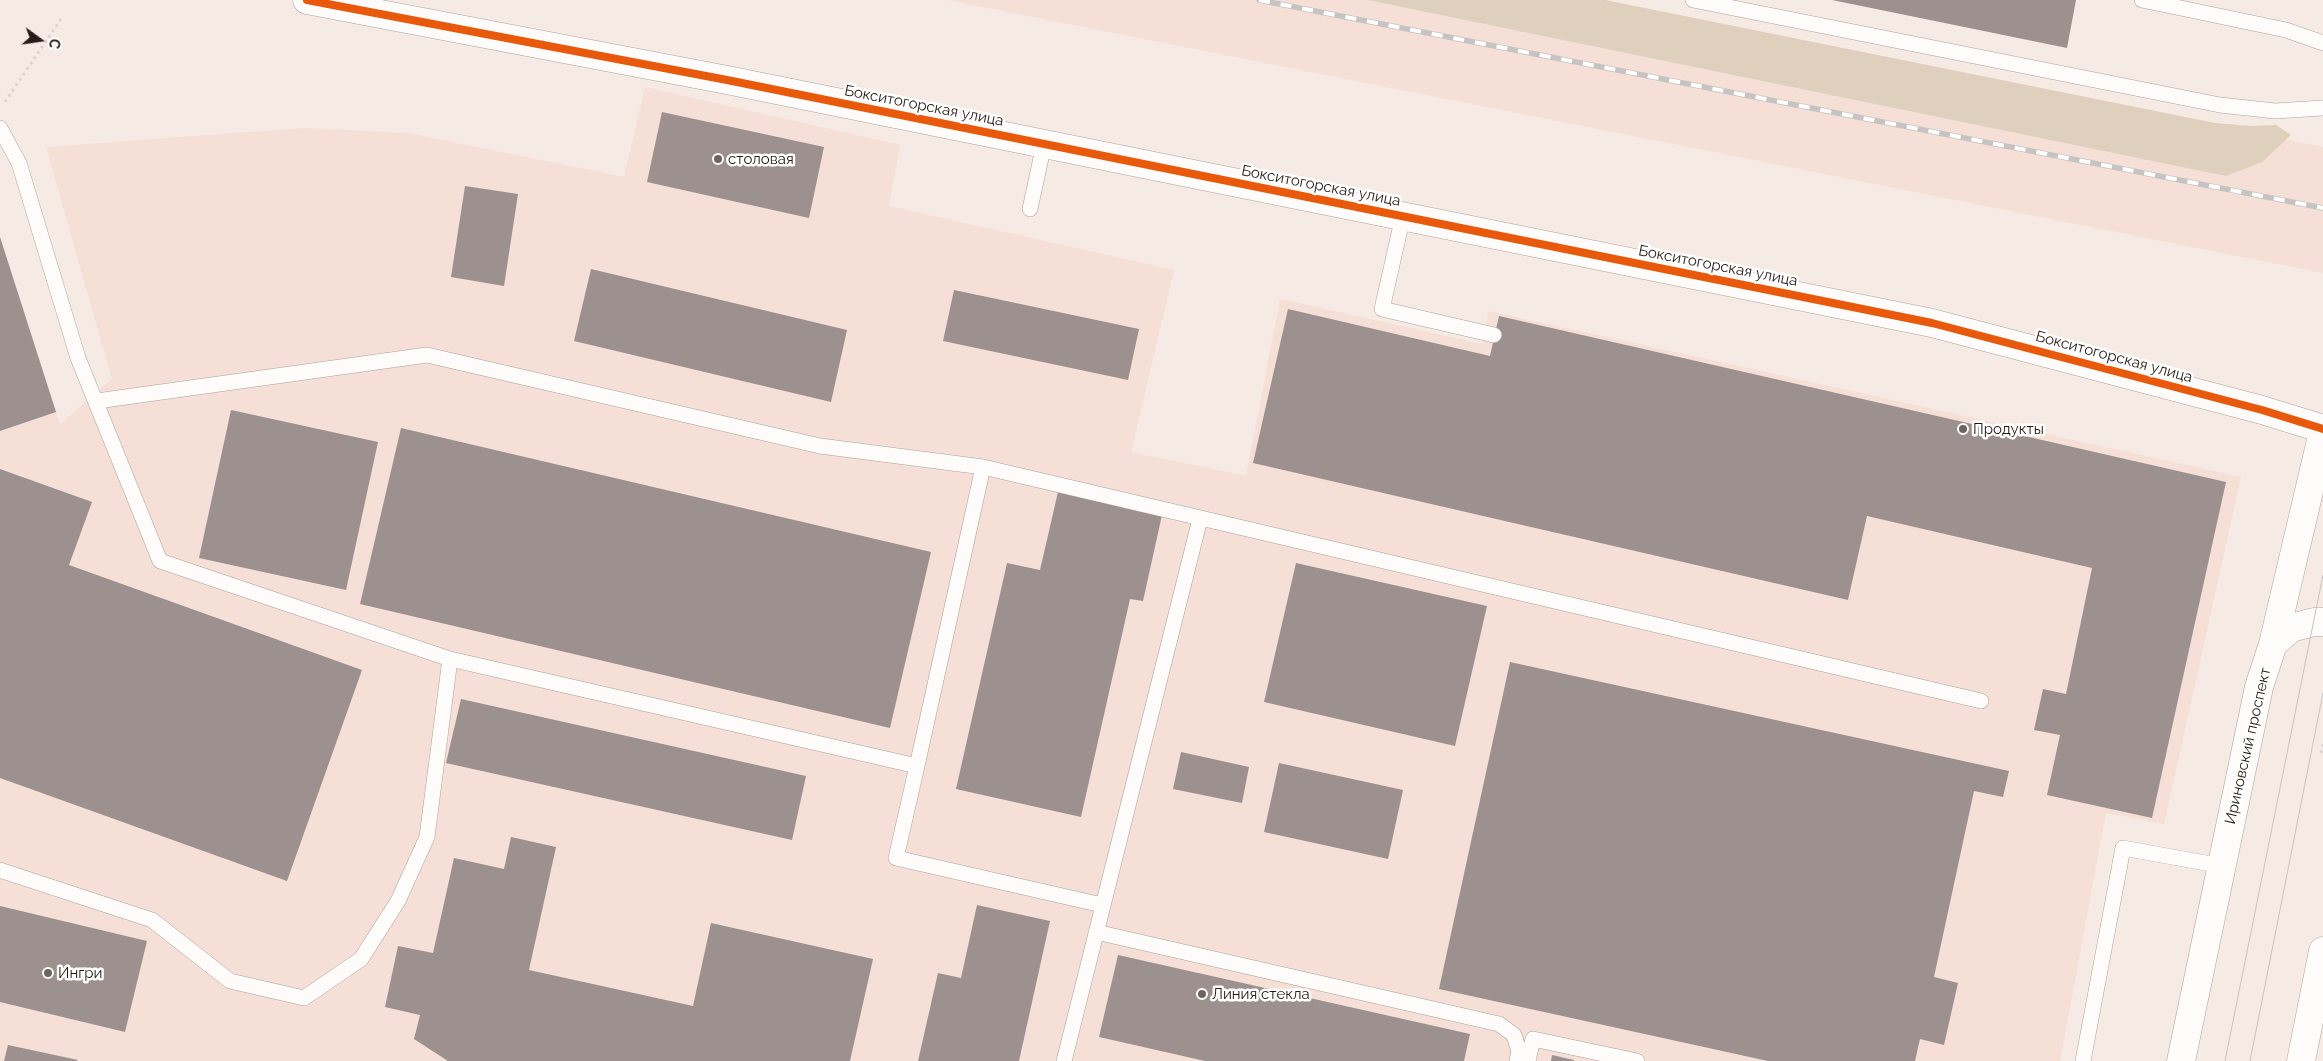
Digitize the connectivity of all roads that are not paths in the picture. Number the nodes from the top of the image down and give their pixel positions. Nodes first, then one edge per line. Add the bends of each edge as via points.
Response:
1 (307, 0) edge
2 (1693, 0) edge
3 (2142, 0) edge
4 (2323, 42) edge
5 (2323, 108) edge
6 (0, 128) edge
7 (1044, 144) junction
8 (1030, 209) dead end
9 (1403, 216) junction
10 (1494, 335) dead end
11 (97, 401) junction
12 (2323, 430) edge
13 (983, 467) junction
14 (1200, 520) junction
15 (2323, 622) edge
16 (2273, 644) junction
17 (450, 659) junction
18 (1981, 701) dead end
19 (917, 766) junction
20 (2222, 866) junction
21 (0, 870) edge
22 (1102, 905) junction
23 (1096, 932) junction
24 (2323, 951) edge
25 (1066, 1061) edge
26 (1517, 1061) edge
27 (1528, 1061) edge
28 (1637, 1061) edge
29 (2082, 1061) edge
30 (2181, 1061) edge
31 (2301, 1061) edge

1 - 7 street, Бокситогорская улица
2 - 5 lane via 2220,105 2275,111
3 - 4 lane via 2286,30
6 - 11 lane via 19,163 78,358
7 - 8 lane
7 - 9 street, Бокситогорская улица
9 - 10 lane via 1382,309
9 - 12 street, Бокситогорская улица via 1932,323 2262,410
11 - 13 lane via 427,356 820,446
11 - 17 lane via 160,561
12 - 16 street, Ириновский проспект
13 - 14 lane
13 - 19 lane
14 - 18 lane
14 - 22 lane
15 - 16 street via 2291,628
16 - 20 street, Ириновский проспект via 2260,687
17 - 19 lane
17 - 21 lane via 427,837 398,901 361,959 304,998 230,981 152,920
19 - 22 lane via 896,858
20 - 29 lane via 2123,848
20 - 30 street, Ириновский проспект
22 - 23 lane
23 - 25 lane
23 - 26 lane via 1498,1024 1514,1035 1519,1051
24 - 31 street
27 - 28 lane via 1533,1039

